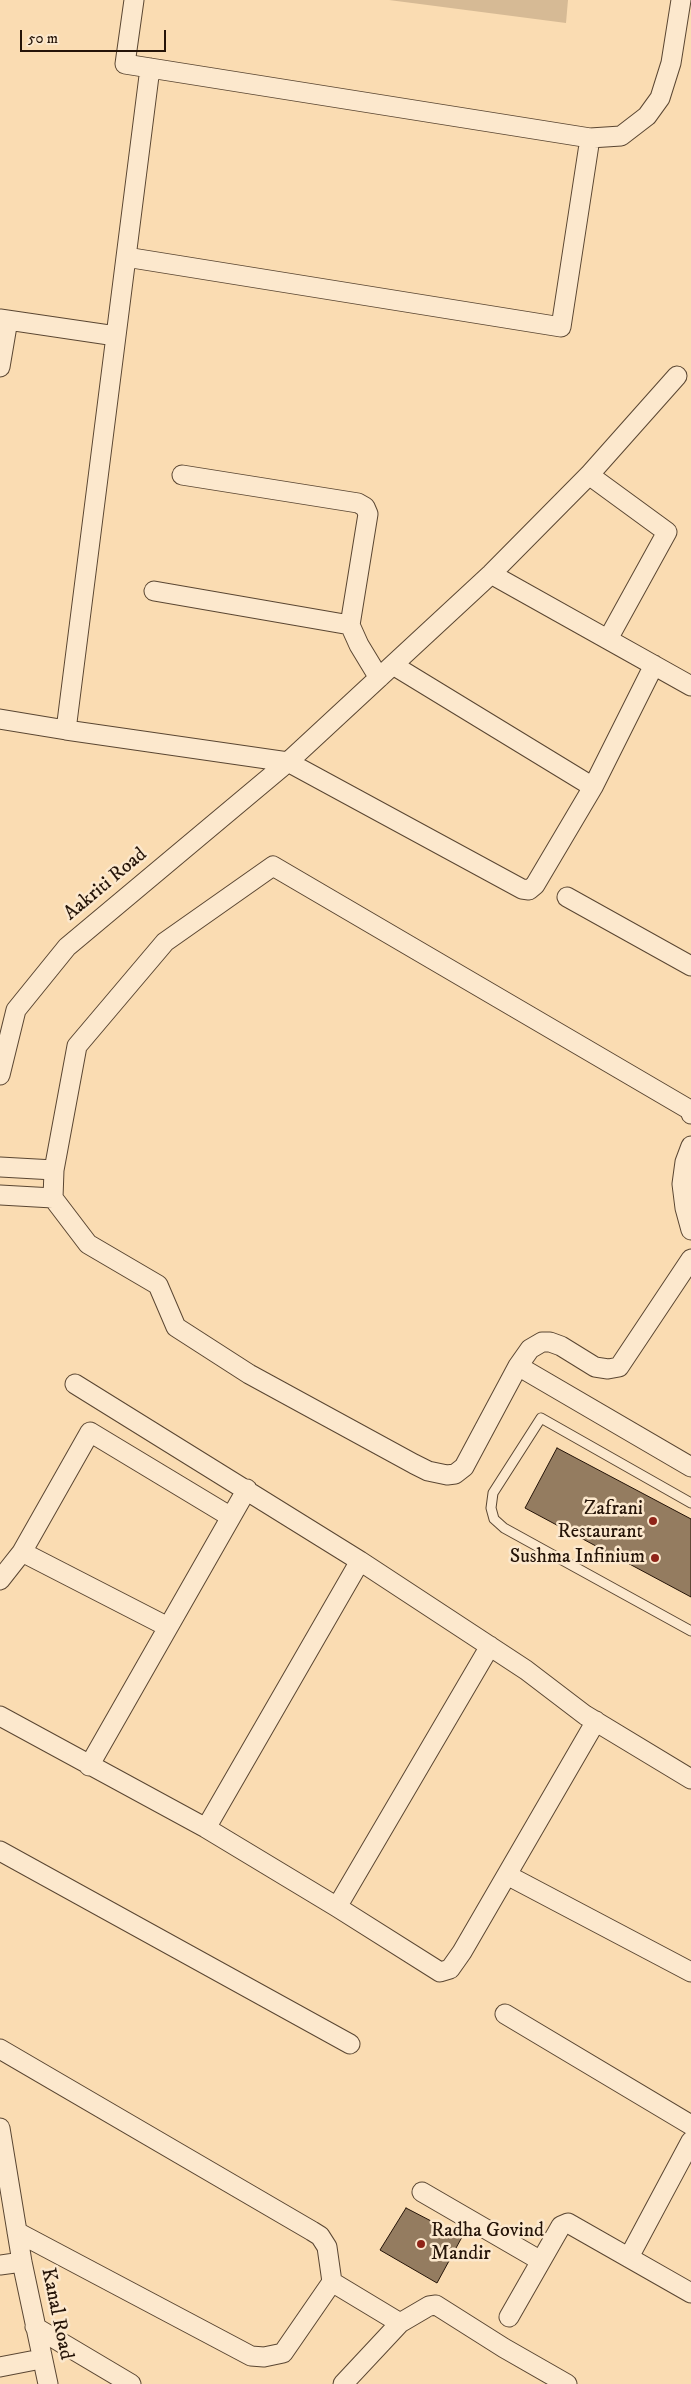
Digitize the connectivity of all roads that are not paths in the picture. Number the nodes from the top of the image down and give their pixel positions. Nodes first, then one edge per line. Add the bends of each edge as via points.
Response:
1 (134, 0) edge
2 (681, 0) edge
3 (150, 68) junction
4 (590, 138) junction
5 (126, 257) junction
6 (4, 319) edge
7 (116, 336) junction
8 (0, 367) edge
9 (677, 376) dead end
10 (182, 475) dead end
11 (589, 475) junction
12 (491, 574) junction
13 (154, 591) dead end
14 (350, 625) junction
15 (608, 639) junction
16 (393, 665) junction
17 (654, 666) junction
18 (379, 678) junction
19 (691, 686) edge
20 (0, 719) edge
21 (66, 730) junction
22 (288, 762) junction
23 (593, 787) junction
24 (568, 897) dead end
25 (691, 966) edge
26 (0, 1075) edge
27 (691, 1114) edge
28 (691, 1146) edge
29 (0, 1167) edge
30 (54, 1170) junction
31 (0, 1195) edge
32 (53, 1198) junction
33 (691, 1230) edge
34 (691, 1259) edge
35 (518, 1366) junction
36 (75, 1384) dead end
37 (691, 1467) edge
38 (247, 1489) junction
39 (691, 1503) edge
40 (231, 1517) junction
41 (22, 1552) junction
42 (360, 1561) junction
43 (0, 1580) edge
44 (168, 1627) junction
45 (691, 1631) edge
46 (490, 1646) junction
47 (0, 1716) edge
48 (596, 1721) junction
49 (89, 1766) junction
50 (691, 1779) edge
51 (206, 1828) junction
52 (0, 1851) edge
53 (507, 1875) junction
54 (337, 1907) junction
55 (691, 1972) edge
56 (505, 2014) dead end
57 (350, 2044) dead end
58 (2, 2056) edge
59 (691, 2125) edge
60 (0, 2128) edge
61 (691, 2141) edge
62 (422, 2192) dead end
63 (17, 2232) junction
64 (629, 2257) junction
65 (21, 2258) junction
66 (541, 2261) junction
67 (0, 2265) edge
68 (332, 2282) junction
69 (691, 2293) edge
70 (509, 2317) dead end
71 (400, 2323) junction
72 (35, 2326) junction
73 (41, 2359) junction
74 (0, 2367) edge
75 (48, 2384) edge
76 (131, 2384) edge
77 (343, 2384) edge
78 (567, 2384) edge

1 - 3 street via 125,64
2 - 4 street via 671,63 660,98 647,116 621,136
3 - 4 street
3 - 5 street
4 - 5 street via 561,327
5 - 7 street
6 - 7 street
6 - 8 street
7 - 21 street
9 - 11 street, Aakriti Road
10 - 14 street via 358,503 365,507 368,514
11 - 12 street, Aakriti Road
11 - 15 street via 668,532
12 - 15 street
12 - 16 street, Aakriti Road
13 - 14 street
14 - 18 street
15 - 17 street
16 - 18 street, Aakriti Road
16 - 23 street
17 - 19 street
17 - 23 street
18 - 22 street, Aakriti Road
20 - 21 street
21 - 22 street
22 - 23 street via 522,889 530,890
22 - 26 street, Aakriti Road via 67,947 16,1010
24 - 25 street
27 - 30 street via 690,1110 273,866 165,942 77,1046
28 - 33 street via 682,1184 684,1208
29 - 30 street
30 - 32 street
31 - 32 street
32 - 35 street via 88,1244 158,1285 176,1327 249,1374 428,1471 446,1475 455,1474 464,1467
34 - 35 street via 619,1367 608,1370 595,1368 550,1342 530,1348
35 - 37 street
36 - 38 street
38 - 40 street
38 - 42 street
39 - 45 lane via 541,1418 493,1493 490,1508 494,1519 511,1532
40 - 41 street via 90,1432
40 - 44 street
41 - 43 street
41 - 44 street
42 - 46 street
42 - 51 street
44 - 49 street
46 - 48 street
46 - 54 street
47 - 49 street
48 - 50 street
48 - 53 street
49 - 51 street
51 - 54 street
52 - 57 street
53 - 54 street via 458,1958 450,1969 440,1972
53 - 55 street
56 - 59 street
58 - 68 street via 320,2236 327,2248
60 - 63 street, Kanal Road
61 - 64 street
62 - 66 street
63 - 65 street, Kanal Road
63 - 68 street via 251,2356 283,2353
64 - 66 street via 568,2223 561,2226
64 - 69 street
65 - 67 street
65 - 72 street, Kanal Road
66 - 70 street
68 - 71 street
71 - 77 street
71 - 78 street via 436,2305
72 - 73 street, Kanal Road
72 - 76 street
73 - 74 street
73 - 75 street, Kanal Road

